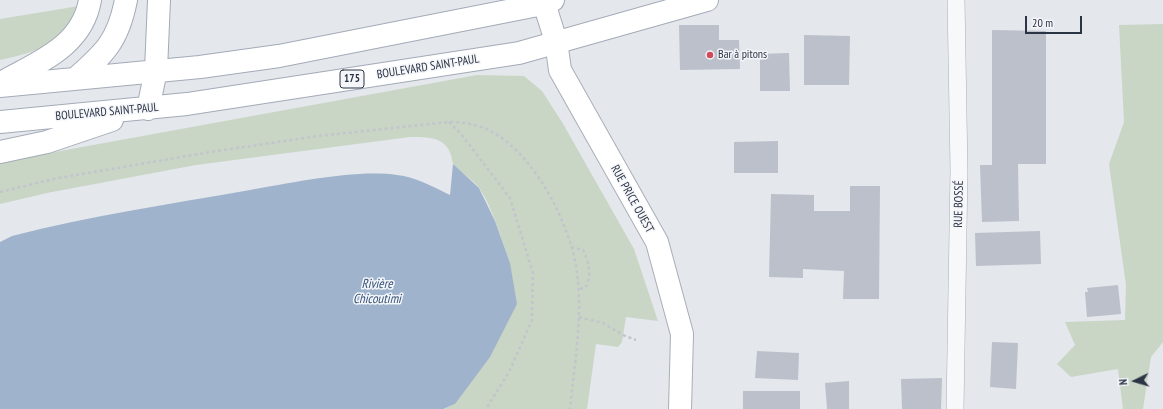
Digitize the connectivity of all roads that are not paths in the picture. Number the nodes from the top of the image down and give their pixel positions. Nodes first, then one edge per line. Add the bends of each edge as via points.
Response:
1 (90, 0) edge
2 (126, 0) edge
3 (159, 0) edge
4 (706, 0) edge
5 (956, 0) edge
6 (546, 1) edge
7 (556, 41) junction
8 (156, 70) junction
9 (74, 79) junction
10 (0, 85) edge
11 (148, 108) junction
12 (0, 122) edge
13 (0, 152) edge
14 (680, 409) edge
15 (956, 409) edge

1 - 10 main road via 83,24 68,44
2 - 9 main road via 111,44
3 - 8 main road
4 - 7 main road, BOULEVARD SAINT-PAUL / 175
5 - 15 street, RUE BOSSÉ via 959,170
6 - 7 main road, RUE PRICE OUEST
6 - 8 main road via 279,56
7 - 11 main road, BOULEVARD SAINT-PAUL / 175 via 519,53
7 - 14 main road, RUE PRICE OUEST via 560,70 657,242 682,334
8 - 9 main road
8 - 11 main road
9 - 10 main road
11 - 12 main road, BOULEVARD SAINT-PAUL / 175
11 - 13 main road via 46,142

